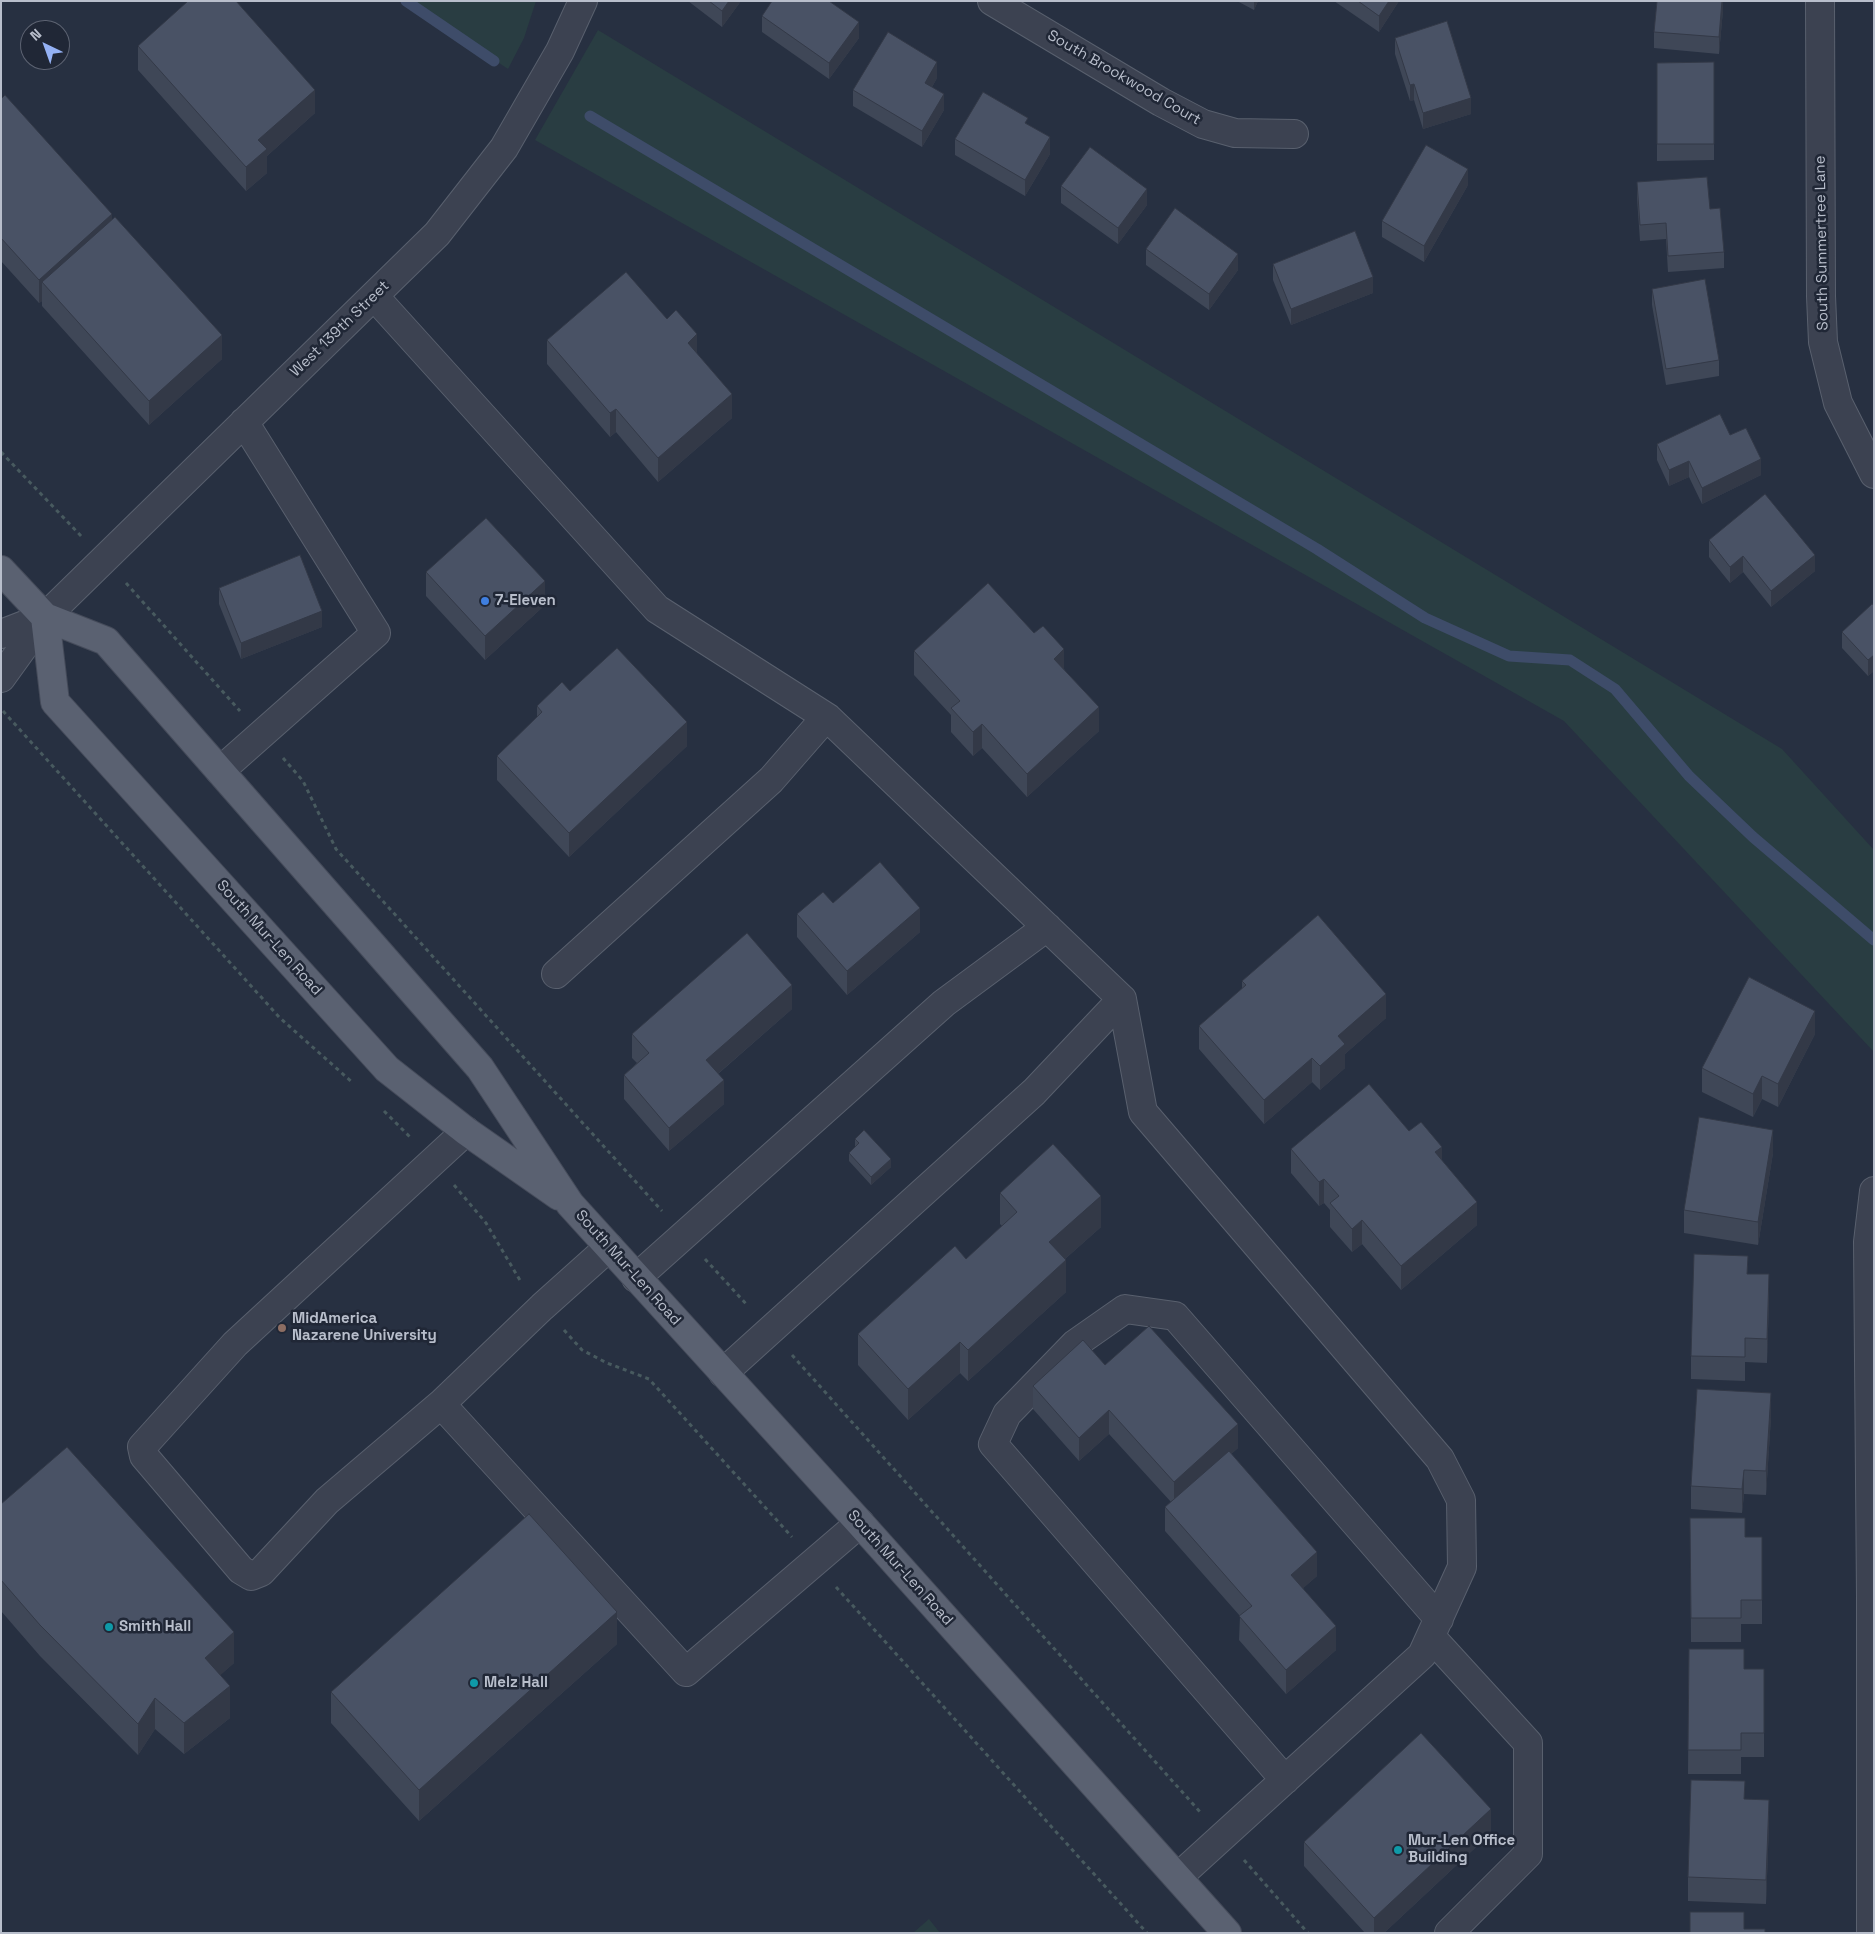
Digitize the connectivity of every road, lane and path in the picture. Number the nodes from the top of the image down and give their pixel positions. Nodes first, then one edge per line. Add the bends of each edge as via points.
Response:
1 (583, 1) edge
2 (992, 1) edge
3 (1820, 1) edge
4 (1294, 134) dead end
5 (374, 296) junction
6 (244, 422) junction
7 (1, 452) edge
8 (1874, 474) edge
9 (73, 527) dead end
10 (1, 570) edge
11 (132, 591) dead end
12 (45, 617) junction
13 (1, 634) edge
14 (1, 678) edge
15 (826, 717) junction
16 (261, 734) junction
17 (220, 771) junction
18 (1047, 927) junction
19 (556, 974) dead end
20 (1122, 1000) junction
21 (466, 1131) junction
22 (1874, 1191) edge
23 (570, 1204) junction
24 (684, 1235) junction
25 (609, 1247) junction
26 (636, 1278) junction
27 (770, 1331) junction
28 (723, 1373) junction
29 (441, 1404) junction
30 (860, 1523) junction
31 (1873, 1597) edge
32 (1435, 1628) junction
33 (1285, 1780) junction
34 (1222, 1837) junction
35 (1178, 1877) junction
36 (1228, 1933) edge
37 (1308, 1933) edge
38 (1449, 1933) edge
39 (1871, 1933) edge

1 - 5 street, West 139th Street via 560,51 504,148 438,234
2 - 4 street, South Brookwood Court via 1203,124 1235,133
3 - 8 street, South Summertree Lane via 1823,342 1838,403
5 - 6 street, West 139th Street
5 - 15 street via 657,609
6 - 12 street, West 139th Street
6 - 16 street via 376,633
7 - 9 path
10 - 12 main road, South Mur-Len Road
11 - 16 path
12 - 13 street
12 - 14 street
12 - 17 main road, South Mur-Len Road via 106,641
12 - 21 main road, South Mur-Len Road via 55,702 387,1069
15 - 18 street
15 - 19 street via 771,780
16 - 17 street
16 - 24 path via 303,781 336,849
17 - 23 main road, South Mur-Len Road via 480,1068
18 - 20 street
18 - 24 street via 944,1003
20 - 27 street via 1034,1092
20 - 32 street via 1143,1112 1440,1459 1460,1500 1462,1567
21 - 23 main road, South Mur-Len Road
21 - 29 street via 235,1344 142,1447 144,1456 240,1570 251,1576 261,1572 327,1502
22 - 31 street via 1868,1242
23 - 25 main road, South Mur-Len Road
24 - 26 street
24 - 27 path
25 - 26 main road, South Mur-Len Road
25 - 29 street
26 - 28 main road, South Mur-Len Road
27 - 28 street
27 - 34 path
28 - 30 main road, South Mur-Len Road
29 - 30 street via 686,1672
30 - 35 main road, South Mur-Len Road
31 - 39 street
32 - 33 street via 1422,1655
32 - 33 street via 1176,1316 1125,1309 1076,1344 1007,1414 994,1444
32 - 38 street via 1528,1743 1528,1854
33 - 34 street
34 - 35 street
34 - 37 path
35 - 36 main road, South Mur-Len Road

